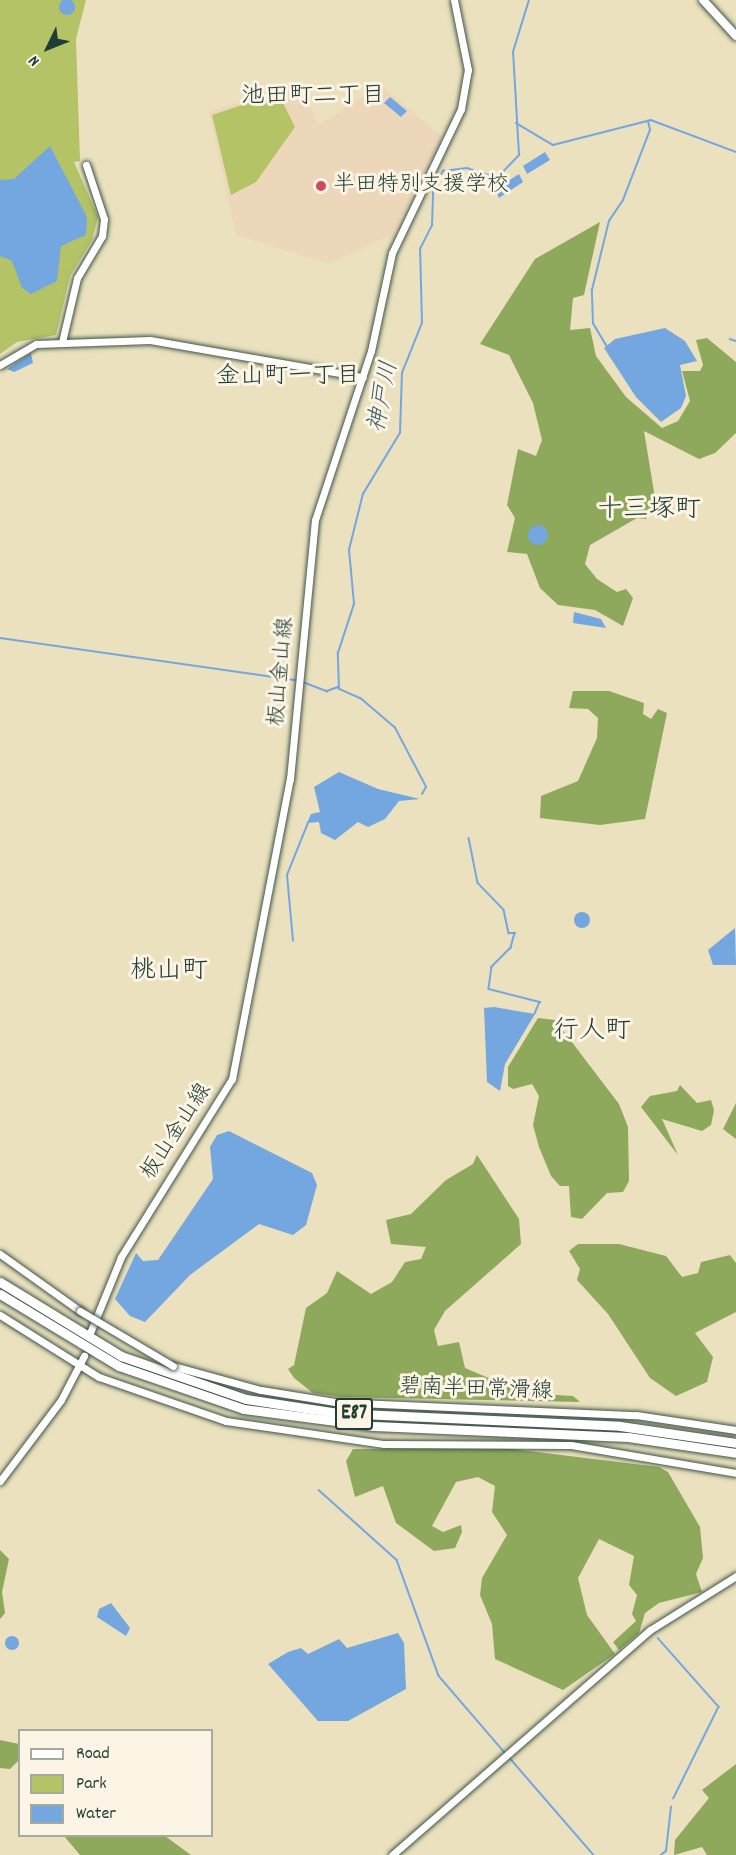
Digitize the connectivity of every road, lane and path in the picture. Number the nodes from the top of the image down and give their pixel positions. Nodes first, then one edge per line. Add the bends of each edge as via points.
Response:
1 (454, 0) edge
2 (702, 0) edge
3 (736, 36) edge
4 (86, 165) dead end
5 (62, 342) junction
6 (0, 365) edge
7 (363, 377) junction
8 (0, 1254) edge
9 (0, 1282) edge
10 (0, 1294) edge
11 (0, 1315) edge
12 (90, 1333) dead end
13 (84, 1356) dead end
14 (80, 1367) junction
15 (736, 1430) edge
16 (736, 1443) edge
17 (736, 1453) edge
18 (736, 1473) edge
19 (0, 1481) edge
20 (736, 1576) edge
21 (392, 1855) edge

1 - 7 main road, 板山金山線 via 466,49 465,93 392,253
2 - 3 main road
4 - 5 main road via 103,209 103,227 77,278
5 - 6 main road via 26,347
5 - 7 main road via 166,341
7 - 12 main road, 板山金山線 via 315,520 290,778 232,1078 121,1257
8 - 15 main road, 碧南半田常滑線, bridge via 118,1337 173,1365 261,1390 335,1402 636,1415
9 - 16 highway, E87 via 122,1356 255,1401 370,1415 620,1426
10 - 17 highway, E87 via 119,1366 244,1409 352,1424 628,1437
11 - 14 main road
13 - 14 main road
14 - 18 main road via 197,1412 299,1435 384,1444 538,1442
14 - 19 main road
20 - 21 main road via 650,1630

